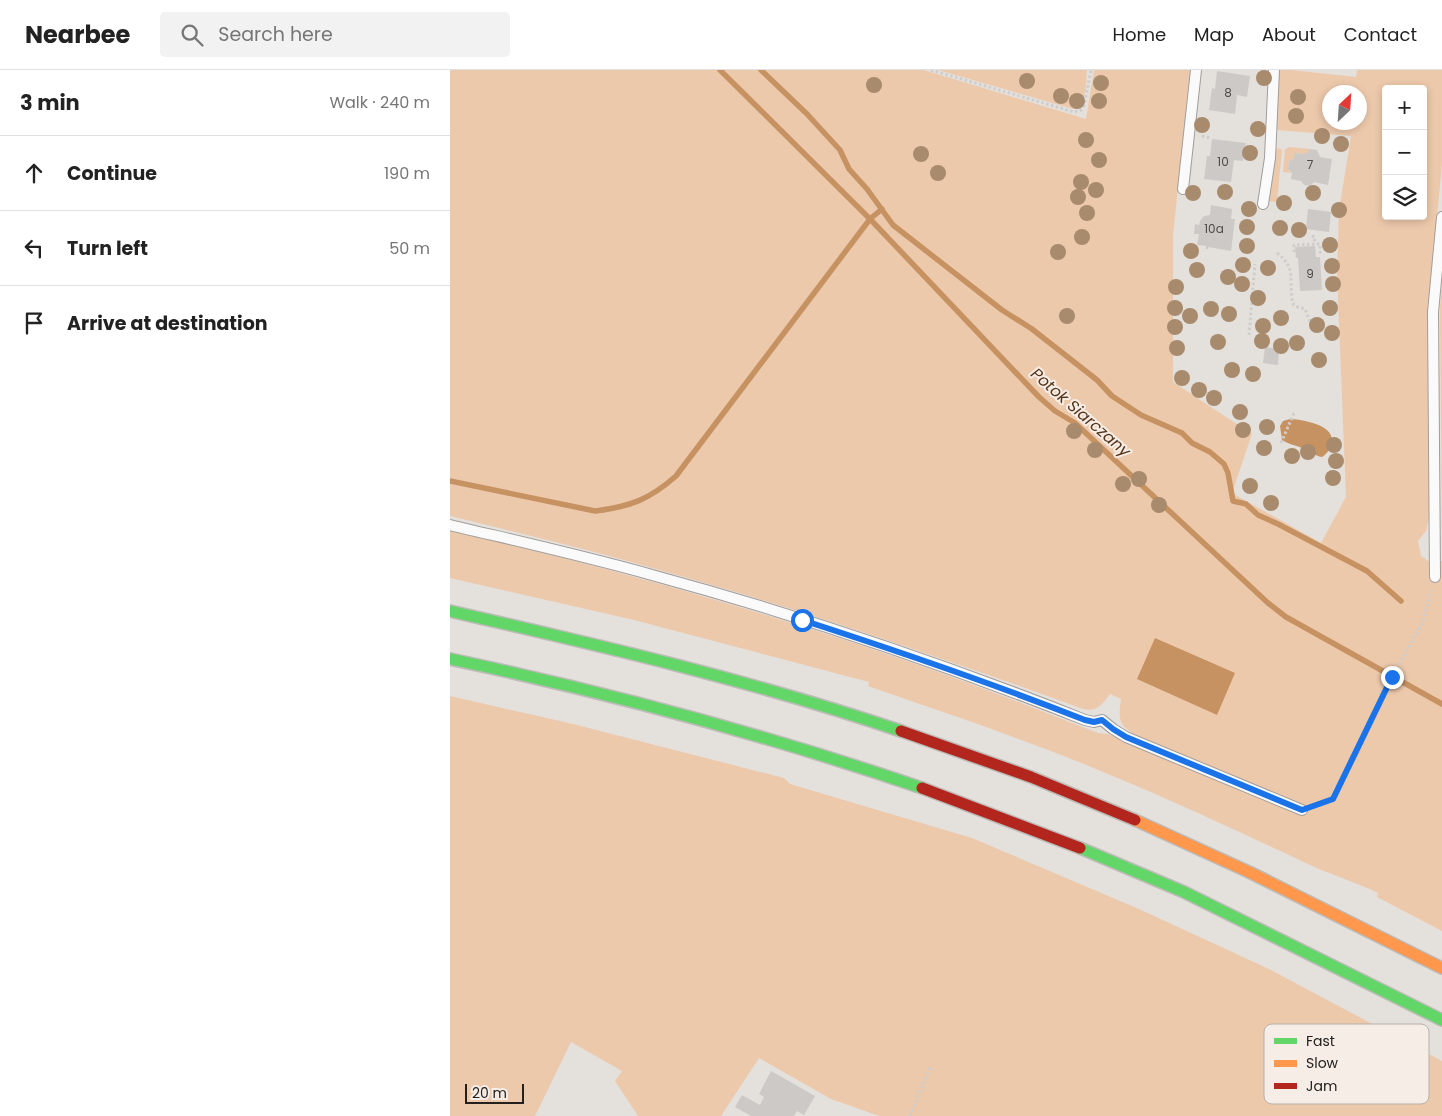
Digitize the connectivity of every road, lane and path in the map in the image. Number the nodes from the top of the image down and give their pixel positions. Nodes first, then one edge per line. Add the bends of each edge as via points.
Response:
1 (931, 70) edge
2 (1091, 70) edge
3 (1196, 70) edge
4 (1274, 70) edge
5 (1183, 189) dead end
6 (1263, 204) dead end
7 (1442, 217) edge
8 (1312, 236) dead end
9 (1314, 244) junction
10 (1277, 252) dead end
11 (1294, 252) dead end
12 (1320, 256) dead end
13 (1255, 264) dead end
14 (1313, 329) dead end
15 (1250, 335) dead end
16 (1294, 413) dead end
17 (1281, 443) dead end
18 (450, 525) edge
19 (1435, 577) joint
20 (450, 612) edge
21 (450, 659) edge
22 (1302, 810) joint
23 (1442, 968) edge
24 (1442, 1020) edge
25 (931, 1066) dead end
26 (910, 1116) edge

1 - 2 path via 1074,112 1084,106
3 - 5 lane
4 - 6 lane via 1270,158
7 - 19 lane via 1433,312
8 - 9 path
9 - 11 path via 1294,244
9 - 12 path via 1320,244
10 - 14 path via 1286,260 1292,275 1292,302 1305,309
13 - 15 path
16 - 17 path
18 - 22 lane via 652,574 926,660 1085,720 1102,720 1126,737
19 - 22 path via 1423,622 1392,677 1333,799
20 - 23 highway via 627,651 805,700 925,739 1129,817 1261,877
21 - 24 highway via 567,684 726,725 976,807 1173,887
25 - 26 path

